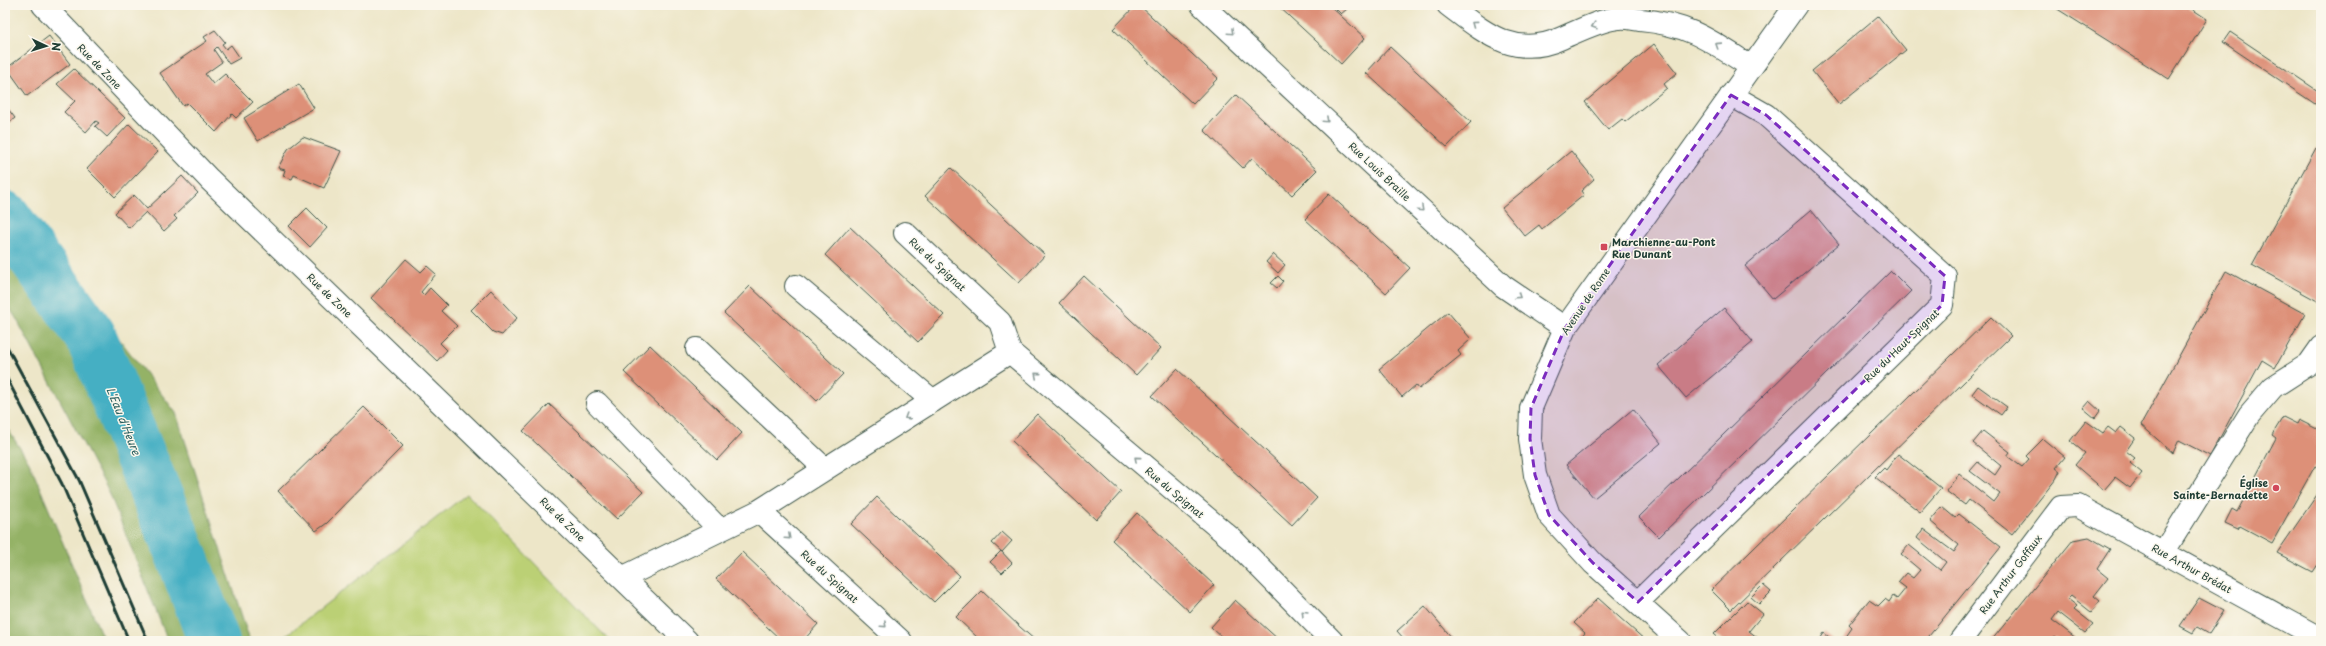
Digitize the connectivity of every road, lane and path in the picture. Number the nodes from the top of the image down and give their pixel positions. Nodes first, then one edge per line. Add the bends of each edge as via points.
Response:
1 (43, 5) edge
2 (1202, 5) edge
3 (1448, 5) edge
4 (1796, 5) edge
5 (1750, 66) junction
6 (1730, 95) junction
7 (905, 233) dead end
8 (796, 286) dead end
9 (1565, 328) junction
10 (2321, 347) edge
11 (697, 349) dead end
12 (1010, 352) junction
13 (933, 401) junction
14 (597, 402) dead end
15 (826, 469) junction
16 (2061, 507) joint
17 (759, 511) junction
18 (720, 530) junction
19 (2163, 553) junction
20 (624, 577) junction
21 (1638, 602) junction
22 (2321, 639) edge
23 (687, 641) edge
24 (901, 641) edge
25 (1332, 641) edge
26 (1680, 641) edge
27 (1960, 641) edge

1 - 20 street, Rue de Zone via 209,179
2 -> 9 street, Rue Louis Braille via 1503,286
5 -> 3 street via 1700,34 1662,22 1619,18 1580,30 1552,43 1519,47 1487,34
4 - 5 street, Avenue de Rome
5 - 6 street, Avenue de Rome
6 - 9 street, Avenue de Rome
6 - 21 street, Rue du Haut Spignat via 1766,115 1945,276 1942,305
7 - 12 street, Rue du Spignat via 1000,322
8 - 13 street
9 - 21 street, Avenue de Rome via 1531,408 1530,439 1535,475 1549,515 1593,563
10 - 19 street via 2308,364 2273,387 2249,415
11 - 15 street
12 - 13 street
25 -> 12 street, Rue du Spignat via 1233,540
13 -> 15 street
14 - 18 street
15 - 17 street
16 - 19 street, Rue Arthur Brédat via 2078,506
16 - 27 street, Rue Arthur Goffaux
17 - 18 street
17 -> 24 street, Rue du Spignat
18 - 20 street
19 - 22 street, Rue Arthur Brédat
20 - 23 street, Rue de Zone
21 - 26 street, Avenue de Rome

